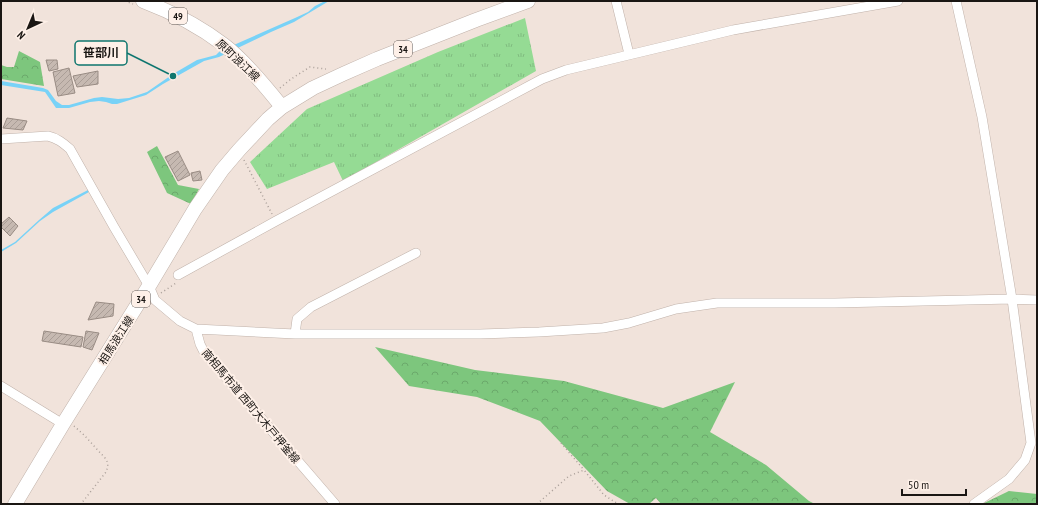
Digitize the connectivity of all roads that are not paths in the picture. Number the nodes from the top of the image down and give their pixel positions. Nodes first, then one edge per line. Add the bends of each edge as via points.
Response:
1 (143, 1) edge
2 (528, 1) edge
3 (616, 1) edge
4 (898, 1) edge
5 (956, 1) edge
6 (629, 54) junction
7 (282, 107) junction
8 (1, 139) edge
9 (416, 253) dead end
10 (178, 278) road end
11 (154, 290) junction
12 (1012, 299) junction
13 (1037, 300) edge
14 (196, 329) junction
15 (295, 334) junction
16 (1, 386) edge
17 (65, 422) junction
18 (15, 504) edge
19 (335, 504) edge
20 (974, 504) edge

1 - 7 main road, 原町浪江線 / 49 via 175,14 225,45
2 - 7 main road, 34 via 357,68 313,88
3 - 6 street
4 - 6 street via 733,30
5 - 12 street via 982,117
6 - 10 street via 566,70 542,79 276,221
7 - 11 main road, 相馬浪江線 / 34 via 222,170 195,209
8 - 11 street via 48,136 59,140 70,149 114,227
9 - 15 street via 311,307 297,319
11 - 14 street via 155,300 180,321
11 - 17 main road, 相馬浪江線 / 34
12 - 13 street
12 - 15 street via 717,303 676,309 604,328 480,334
12 - 20 street via 1031,442 1025,460 1009,479
14 - 15 street
14 - 19 street, 南相馬市道 西町大木戸押釜線 via 204,352
16 - 17 street
17 - 18 main road, 相馬浪江線 / 34

